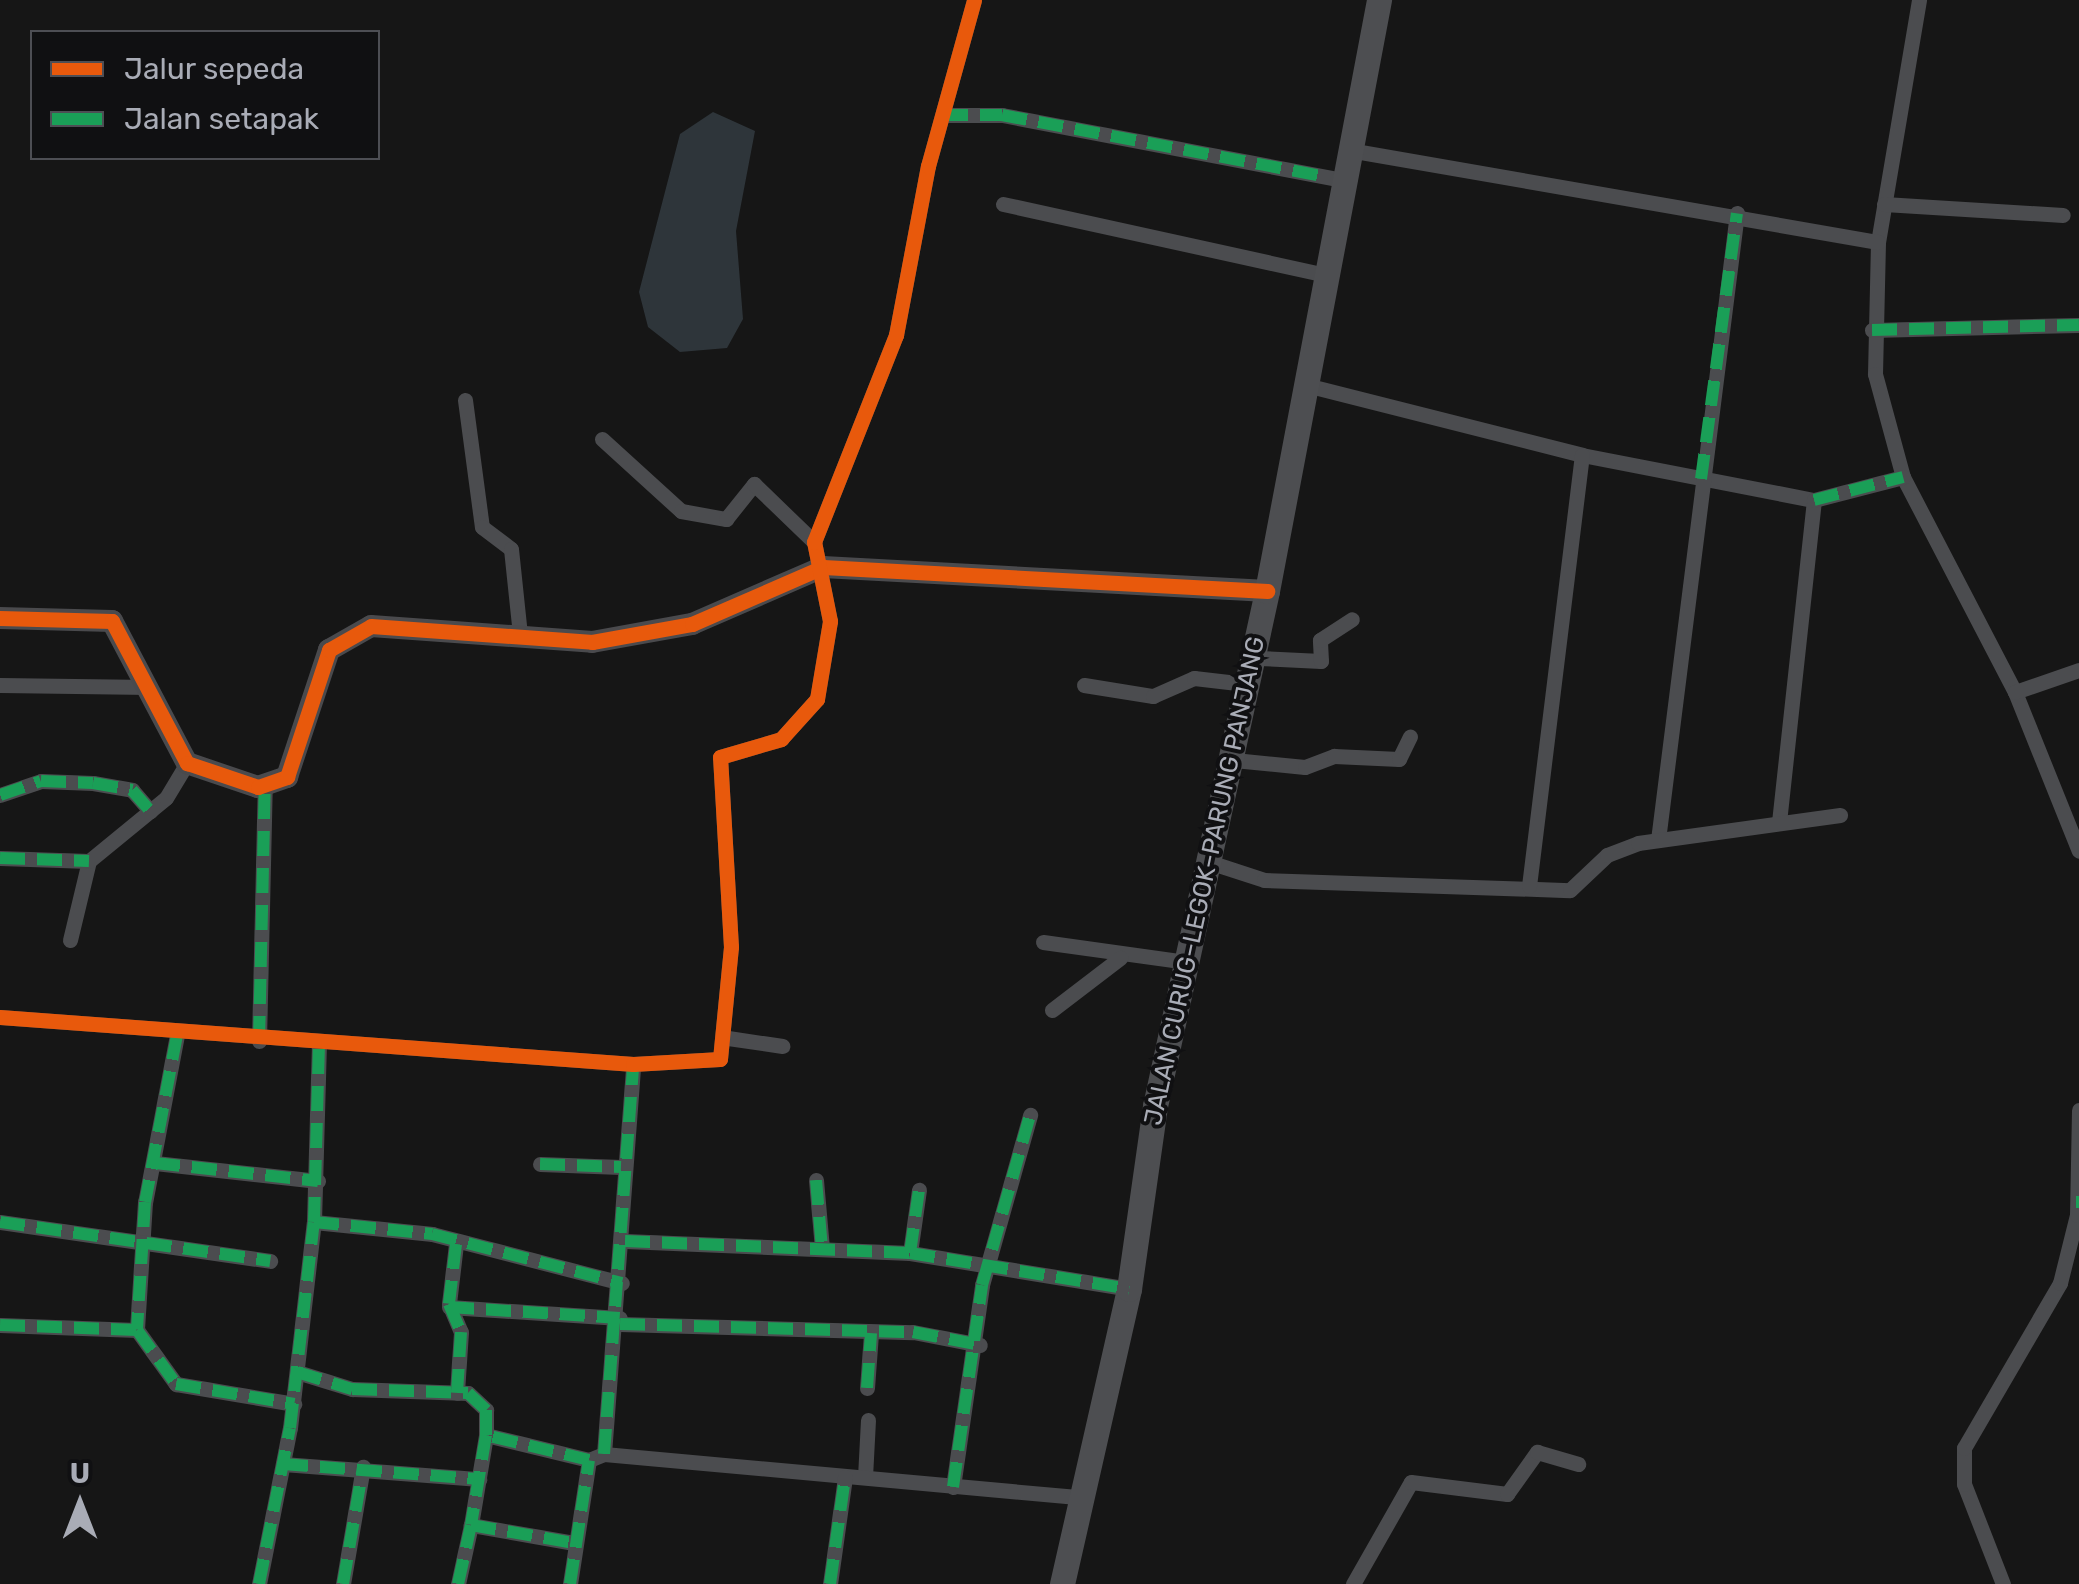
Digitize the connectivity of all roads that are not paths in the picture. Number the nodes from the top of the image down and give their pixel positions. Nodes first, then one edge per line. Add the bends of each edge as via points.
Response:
1 (974, 0) edge
2 (1379, 0) edge
3 (1919, 0) edge
4 (943, 116) junction
5 (1349, 150) junction
6 (1342, 180) junction
7 (1003, 204) dead end
8 (1884, 204) junction
9 (1737, 214) junction
10 (2063, 215) dead end
11 (1878, 242) junction
12 (1320, 274) junction
13 (2079, 324) edge
14 (1872, 330) junction
15 (1302, 384) junction
16 (465, 400) dead end
17 (602, 439) dead end
18 (1582, 455) junction
19 (1903, 477) junction
20 (1701, 479) junction
21 (1814, 500) junction
22 (814, 542) junction
23 (823, 568) junction
24 (1267, 591) junction
25 (0, 618) edge
26 (1352, 619) dead end
27 (520, 634) junction
28 (1253, 649) junction
29 (2079, 670) edge
30 (1084, 684) dead end
31 (1246, 684) junction
32 (0, 685) edge
33 (150, 687) junction
34 (2015, 692) junction
35 (1410, 736) dead end
36 (1230, 751) junction
37 (187, 763) junction
38 (265, 786) junction
39 (0, 795) edge
40 (150, 811) junction
41 (1840, 816) dead end
42 (1780, 823) junction
43 (1658, 840) junction
44 (2079, 851) edge
45 (0, 858) edge
46 (89, 861) junction
47 (1206, 861) junction
48 (1529, 886) junction
49 (70, 940) dead end
50 (1043, 942) dead end
51 (1120, 958) junction
52 (1188, 962) junction
53 (1052, 1010) dead end
54 (0, 1016) edge
55 (177, 1035) junction
56 (728, 1038) junction
57 (259, 1041) junction
58 (320, 1041) junction
59 (782, 1046) dead end
60 (633, 1064) junction
61 (2079, 1110) edge
62 (1030, 1115) dead end
63 (155, 1163) junction
64 (540, 1164) dead end
65 (622, 1166) junction
66 (816, 1180) dead end
67 (318, 1181) junction
68 (919, 1190) dead end
69 (2078, 1202) edge
70 (0, 1222) edge
71 (314, 1222) junction
72 (143, 1240) junction
73 (625, 1241) junction
74 (456, 1244) junction
75 (822, 1248) junction
76 (910, 1253) junction
77 (270, 1261) dead end
78 (990, 1262) junction
79 (622, 1283) junction
80 (1129, 1289) junction
81 (449, 1308) junction
82 (620, 1321) junction
83 (0, 1325) edge
84 (137, 1330) junction
85 (871, 1333) junction
86 (980, 1345) junction
87 (297, 1372) junction
88 (867, 1388) dead end
89 (457, 1393) junction
90 (294, 1404) junction
91 (868, 1420) dead end
92 (486, 1435) junction
93 (596, 1457) junction
94 (283, 1464) junction
95 (1578, 1464) dead end
96 (363, 1467) junction
97 (865, 1476) junction
98 (479, 1478) junction
99 (845, 1478) junction
100 (953, 1487) junction
101 (1077, 1497) junction
102 (471, 1525) junction
103 (574, 1543) junction
104 (1355, 1580) edge
105 (260, 1584) edge
106 (343, 1584) edge
107 (458, 1584) edge
108 (570, 1584) edge
109 (830, 1584) edge
110 (1062, 1584) edge
111 (1374, 1584) edge
112 (2003, 1584) edge

1 - 4 street
2 - 5 main road, JALAN CURUG–LEGOK–PARUNG PANJANG
3 - 8 street
4 - 6 street via 1002,115
4 - 22 street via 896,334
5 - 6 main road, JALAN CURUG–LEGOK–PARUNG PANJANG
5 - 9 street
6 - 12 main road, JALAN CURUG–LEGOK–PARUNG PANJANG
7 - 12 street
8 - 10 street
8 - 11 street
9 - 11 street
9 - 20 street
11 - 14 street
12 - 15 main road, JALAN CURUG–LEGOK–PARUNG PANJANG
13 - 14 street
14 - 19 street
15 - 18 street
15 - 24 main road, JALAN CURUG–LEGOK–PARUNG PANJANG
16 - 27 street via 482,527 511,549
17 - 22 street via 680,511 726,519 754,484
18 - 20 street
18 - 48 street
19 - 21 street
19 - 34 street
20 - 21 street
20 - 43 street
21 - 42 street
22 - 23 street
23 - 24 street
23 - 27 street via 662,632 592,642
23 - 56 street via 830,621 818,699 782,739 720,758
24 - 28 main road, JALAN CURUG–LEGOK–PARUNG PANJANG
25 - 33 street via 112,621
26 - 28 street via 1320,640 1322,661 1259,658
27 - 38 street via 371,626 345,634 323,658 286,778
28 - 31 main road, JALAN CURUG–LEGOK–PARUNG PANJANG
29 - 34 street
30 - 31 street via 1154,696 1194,678
31 - 36 main road, JALAN CURUG–LEGOK–PARUNG PANJANG
32 - 33 street
33 - 37 street
34 - 44 street
35 - 36 street via 1399,759 1334,756 1305,767 1234,760
36 - 47 main road, JALAN CURUG–LEGOK–PARUNG PANJANG
37 - 38 street
37 - 40 street
38 - 57 street
39 - 40 street via 41,781 93,783 132,790
40 - 46 street
41 - 42 street
42 - 43 street
43 - 48 street via 1607,855 1577,888
45 - 46 street
46 - 49 street
47 - 48 street via 1264,880
47 - 52 main road, JALAN CURUG–LEGOK–PARUNG PANJANG
50 - 51 street
51 - 52 street
51 - 53 street
52 - 80 main road, JALAN CURUG–LEGOK–PARUNG PANJANG
54 - 55 street
55 - 57 street
55 - 63 street
56 - 59 street
56 - 60 street via 713,1062
57 - 58 street
58 - 60 street
58 - 67 street
60 - 65 street
61 - 69 street
62 - 78 street
63 - 67 street
63 - 72 street
64 - 65 street
65 - 73 street
66 - 75 street
67 - 71 street
68 - 76 street
69 - 112 street via 2050,1307 1964,1448 1964,1484
70 - 72 street
71 - 74 street
71 - 87 street
72 - 77 street
72 - 84 street
73 - 75 street
73 - 79 street
74 - 79 street
74 - 81 street
75 - 76 street
76 - 78 street
78 - 80 street
78 - 86 street
79 - 82 street
80 - 101 main road, JALAN CURUG–LEGOK–PARUNG PANJANG
81 - 82 street
81 - 89 street via 461,1332
82 - 85 street
82 - 93 street
83 - 84 street
84 - 90 street via 176,1384
85 - 86 street
85 - 88 street
86 - 100 street
87 - 89 street via 352,1388
87 - 90 street
89 - 92 street via 481,1402
90 - 94 street
91 - 97 street
92 - 93 street
92 - 98 street
93 - 99 street
93 - 103 street
94 - 96 street
94 - 105 street
95 - 104 street via 1536,1452 1508,1494 1411,1482
96 - 98 street
96 - 106 street
97 - 99 street
97 - 100 street
98 - 102 street
99 - 109 street
100 - 101 street
101 - 110 main road, JALAN CURUG–LEGOK–PARUNG PANJANG
102 - 103 street
102 - 107 street
103 - 108 street
104 - 111 street

